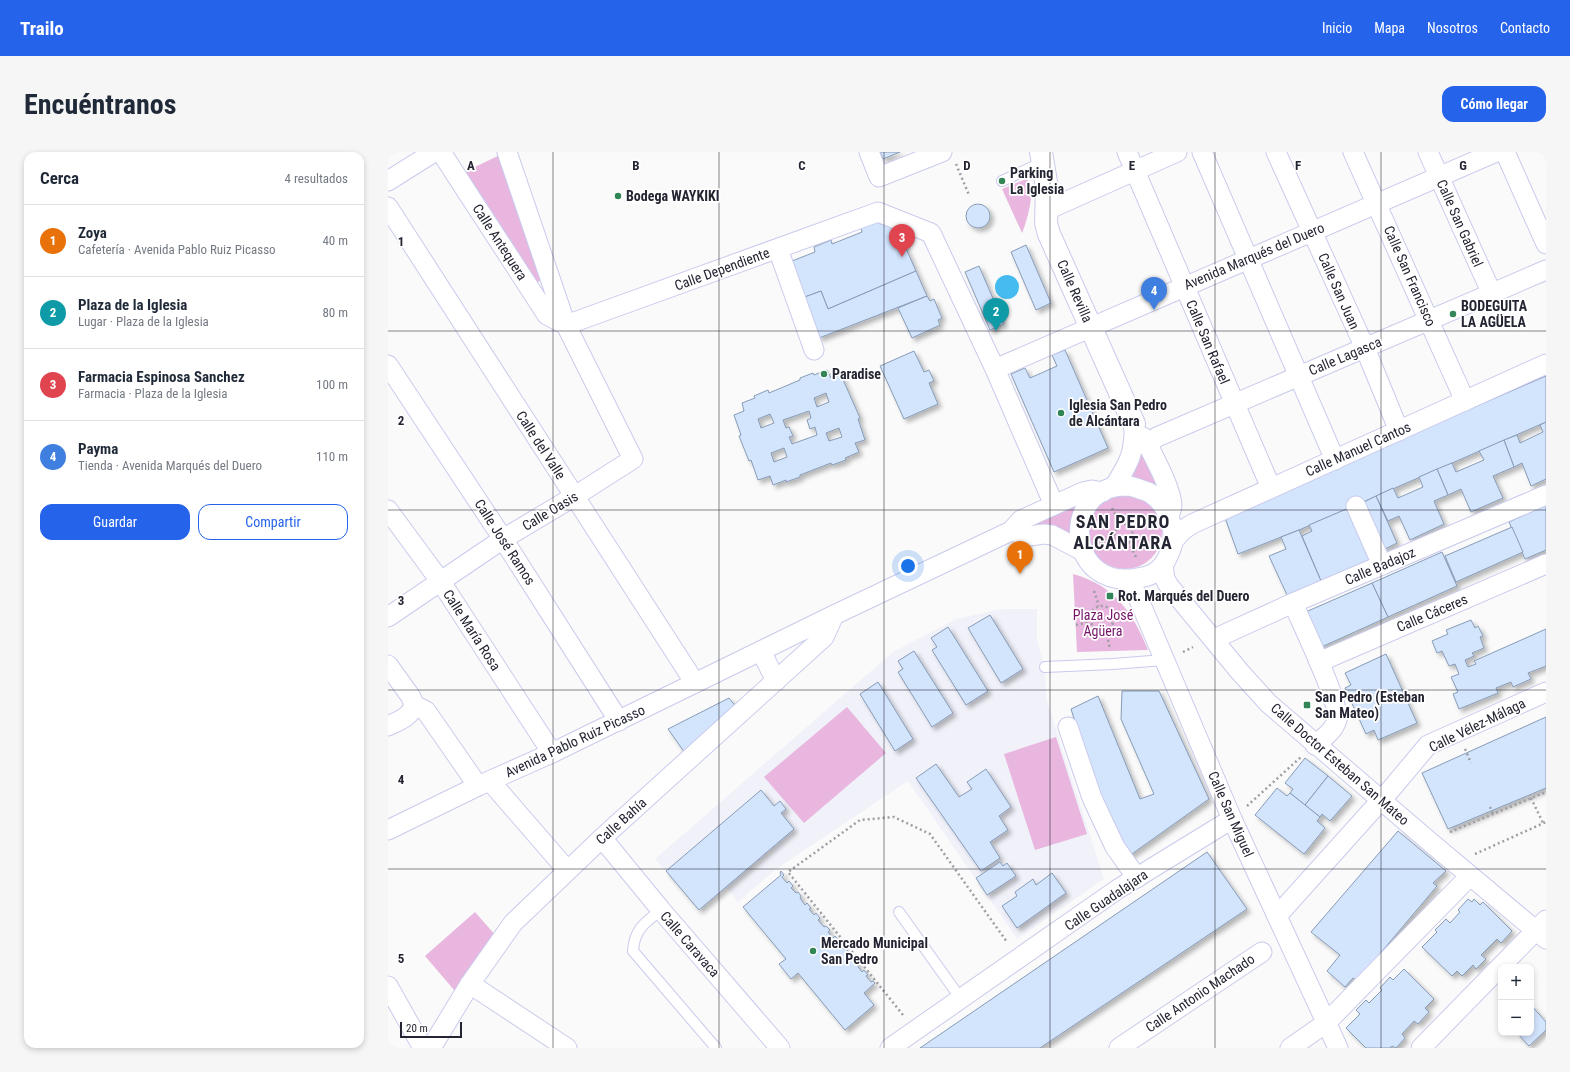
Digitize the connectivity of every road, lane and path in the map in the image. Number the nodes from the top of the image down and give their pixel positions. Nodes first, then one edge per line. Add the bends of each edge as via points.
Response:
1 (434, 152) edge
2 (441, 152) edge
3 (507, 152) edge
4 (869, 152) edge
5 (942, 152) edge
6 (1127, 152) edge
7 (1177, 152) edge
8 (1202, 152) edge
9 (1276, 152) edge
10 (1353, 152) edge
11 (1428, 152) edge
12 (1496, 152) edge
13 (1505, 152) edge
14 (1042, 157) edge
15 (957, 167) dead end
16 (1135, 171) junction
17 (1439, 176) junction
18 (388, 181) edge
19 (1002, 181) dead end
20 (969, 195) dead end
21 (1377, 203) junction
22 (388, 207) edge
23 (1047, 210) junction
24 (1312, 231) junction
25 (1546, 244) edge
26 (778, 249) junction
27 (1247, 259) junction
28 (1546, 270) edge
29 (1184, 286) junction
30 (1492, 294) junction
31 (1430, 320) junction
32 (566, 325) junction
33 (1091, 327) junction
34 (1365, 348) junction
35 (814, 350) dead end
36 (1546, 364) edge
37 (388, 365) edge
38 (995, 369) junction
39 (1298, 376) junction
40 (1465, 401) junction
41 (1234, 404) junction
42 (1134, 424) junction
43 (1399, 431) junction
44 (1149, 447) junction
45 (633, 459) joint
46 (1335, 460) junction
47 (1271, 488) junction
48 (1108, 489) junction
49 (1546, 494) edge
50 (574, 496) junction
51 (1054, 505) junction
52 (1356, 506) dead end
53 (388, 510) edge
54 (1160, 518) junction
55 (1134, 527) junction
56 (1011, 531) junction
57 (503, 539) junction
58 (1173, 541) junction
59 (1129, 543) junction
60 (1081, 550) junction
61 (1546, 564) edge
62 (1140, 565) dead end
63 (1163, 565) junction
64 (1382, 565) junction
65 (1126, 580) junction
66 (441, 582) junction
67 (1293, 603) junction
68 (834, 615) junction
69 (388, 617) edge
70 (1090, 622) junction
71 (1076, 625) dead end
72 (1214, 639) junction
73 (760, 651) junction
74 (1164, 660) junction
75 (1319, 662) junction
76 (388, 665) edge
77 (1045, 667) dead end
78 (776, 681) junction
79 (695, 683) junction
80 (1546, 692) edge
81 (414, 706) junction
82 (619, 721) junction
83 (388, 726) edge
84 (1068, 727) dead end
85 (1315, 745) junction
86 (552, 753) junction
87 (484, 784) junction
88 (1546, 792) edge
89 (1531, 798) junction
90 (1382, 800) junction
91 (1490, 807) dead end
92 (1493, 814) junction
93 (1232, 819) junction
94 (1545, 822) edge
95 (388, 830) edge
96 (602, 838) junction
97 (1430, 842) junction
98 (1483, 850) dead end
99 (567, 870) junction
100 (1470, 876) junction
101 (1137, 878) junction
102 (661, 910) junction
103 (899, 912) dead end
104 (1278, 916) junction
105 (1543, 930) edge
106 (1262, 952) dead end
107 (470, 984) junction
108 (388, 986) edge
109 (961, 999) junction
110 (1326, 1023) junction
111 (563, 1047) edge
112 (423, 1048) edge
113 (431, 1048) edge
114 (716, 1048) edge
115 (780, 1048) edge
116 (890, 1048) edge
117 (1119, 1048) edge
118 (1290, 1048) edge
119 (1338, 1048) edge
120 (1421, 1048) edge

1 - 18 street
2 - 32 street, Calle Antequera via 548,315
3 - 32 street, Calle Antequera
4 - 5 street via 879,177
6 - 16 street, Calle San Rafael
7 - 16 street
8 - 27 street
9 - 24 street, Calle San Juan
10 - 21 street, Calle San Francisco
11 - 17 street, Calle San Gabriel
12 - 17 street, Avenida Marqués del Duero
13 - 25 street
14 - 19 lane
14 - 23 street, Calle Revilla via 1047,188
15 - 20 path
16 - 23 street
16 - 29 street, Calle San Rafael
17 - 21 street, Avenida Marqués del Duero
17 - 30 street, Calle San Gabriel
21 - 24 street, Avenida Marqués del Duero
21 - 31 street, Calle San Francisco
22 - 50 street, Calle del Valle
23 - 33 street, Calle Revilla via 1046,223 1049,234
24 - 27 street, Avenida Marqués del Duero
24 - 34 street, Calle San Juan
26 - 32 street, Calle Dependiente
26 - 35 street
26 - 38 street, Calle Dependiente via 878,212 931,232
27 - 29 street, Avenida Marqués del Duero
27 - 39 street
28 - 30 street, Calle Lagasca
29 - 33 street, Avenida Marqués del Duero
29 - 41 street, Calle San Rafael
30 - 31 street, Calle Lagasca
31 - 34 street, Calle Lagasca
31 - 40 street, Calle San Francisco
32 - 45 street, Calle Antequera
33 - 38 street, Avenida Marqués del Duero
33 - 42 street, Calle Revilla
34 - 39 street, Calle Lagasca
34 - 43 street, Calle San Juan
36 - 40 street, Calle Manuel Cantos
37 - 57 street, Calle José Ramos
38 - 51 street
39 - 41 street, Calle Lagasca
39 - 46 street
40 - 43 street, Calle Manuel Cantos
41 - 44 street, Calle Lagasca via 1157,437
41 - 47 street, Calle San Rafael
42 - 44 street, Calle Revilla
42 - 48 street, Calle Revilla via 1135,442 1129,462
43 - 46 street, Calle Manuel Cantos
44 - 54 street, Calle Revilla via 1170,492 1172,506
45 - 50 street, Calle Oasis
46 - 47 street, Calle Manuel Cantos
47 - 58 street, Calle Manuel Cantos via 1192,524
48 - 51 street, Avenida Pablo Ruiz Picasso via 1083,492
48 - 54 street, Avenida Pablo Ruiz Picasso via 1130,486 1150,493 1162,504
48 - 60 street, Calle Revilla via 1093,498 1084,512 1079,527
49 - 64 street, Calle Badajoz
50 - 57 street, Calle Oasis
50 - 79 street, Calle del Valle
51 - 56 street, Avenida Pablo Ruiz Picasso via 1021,520
52 - 64 street
53 - 66 street, Calle María Rosa
54 - 55 path
54 - 58 street via 1173,527
55 - 59 path
55 - 59 path via 1119,522 1113,538
56 - 60 street via 1029,536 1052,535
56 - 68 street, Avenida Pablo Ruiz Picasso
57 - 66 street, Calle Oasis
57 - 82 street, Calle José Ramos
58 - 63 street
59 - 62 path
60 - 65 street via 1098,572 1113,579
61 - 75 street, Calle Cáceres
63 - 65 street via 1147,577
63 - 72 street, Calle Doctor Esteban San Mateo via 1169,586
64 - 67 street, Calle Badajoz
65 - 74 street, Calle San Miguel via 1137,595
66 - 69 street, Calle Oasis
66 - 86 street, Calle María Rosa
67 - 72 street, Calle Badajoz
67 - 75 street
68 - 73 street, Avenida Pablo Ruiz Picasso
68 - 78 street, Calle Bahía via 824,637
70 - 70 path via 1095,629 1106,630 1112,625 1114,616 1108,608 1099,606 1091,612
70 - 71 path
72 - 74 path
72 - 85 street, Calle Doctor Esteban San Mateo via 1268,704
73 - 78 street
73 - 79 street, Avenida Pablo Ruiz Picasso
74 - 77 lane
74 - 93 street, Calle San Miguel
75 - 85 street via 1335,703 1337,718 1332,731
76 - 81 street via 411,697
78 - 96 street, Calle Bahía
79 - 82 street, Avenida Pablo Ruiz Picasso
80 - 90 street, Calle Vélez-Málaga via 1428,745
81 - 83 street via 408,716
81 - 87 street via 426,711
82 - 86 street, Avenida Pablo Ruiz Picasso
84 - 101 street via 1092,798 1115,847
85 - 90 street, Calle Doctor Esteban San Mateo
85 - 93 path
86 - 87 street, Avenida Pablo Ruiz Picasso
87 - 95 street, Avenida Pablo Ruiz Picasso
87 - 99 street
88 - 89 path
89 - 92 path
89 - 94 path
90 - 97 street, Calle Doctor Esteban San Mateo
90 - 104 street, Calle Vélez-Málaga
91 - 92 path
92 - 97 path
93 - 101 street, Calle Guadalajara
93 - 104 street, Calle San Miguel
94 - 98 path
96 - 99 street, Calle Bahía
96 - 102 street, Calle Caravaca
97 - 100 street, Calle Doctor Esteban San Mateo
99 - 107 street, Calle Bahía via 513,922
100 - 105 street, Calle Doctor Esteban San Mateo
100 - 110 street
101 - 109 street, Calle Guadalajara
102 - 114 lane via 638,931 633,951
102 - 115 street, Calle Caravaca
103 - 109 lane
104 - 110 street, Calle San Miguel
105 - 120 street
106 - 117 street, Calle Antonio Machado
107 - 111 street
107 - 113 street, Calle Bahía
108 - 112 street
109 - 116 street, Calle Guadalajara
110 - 118 street
110 - 119 street, Calle San Miguel

